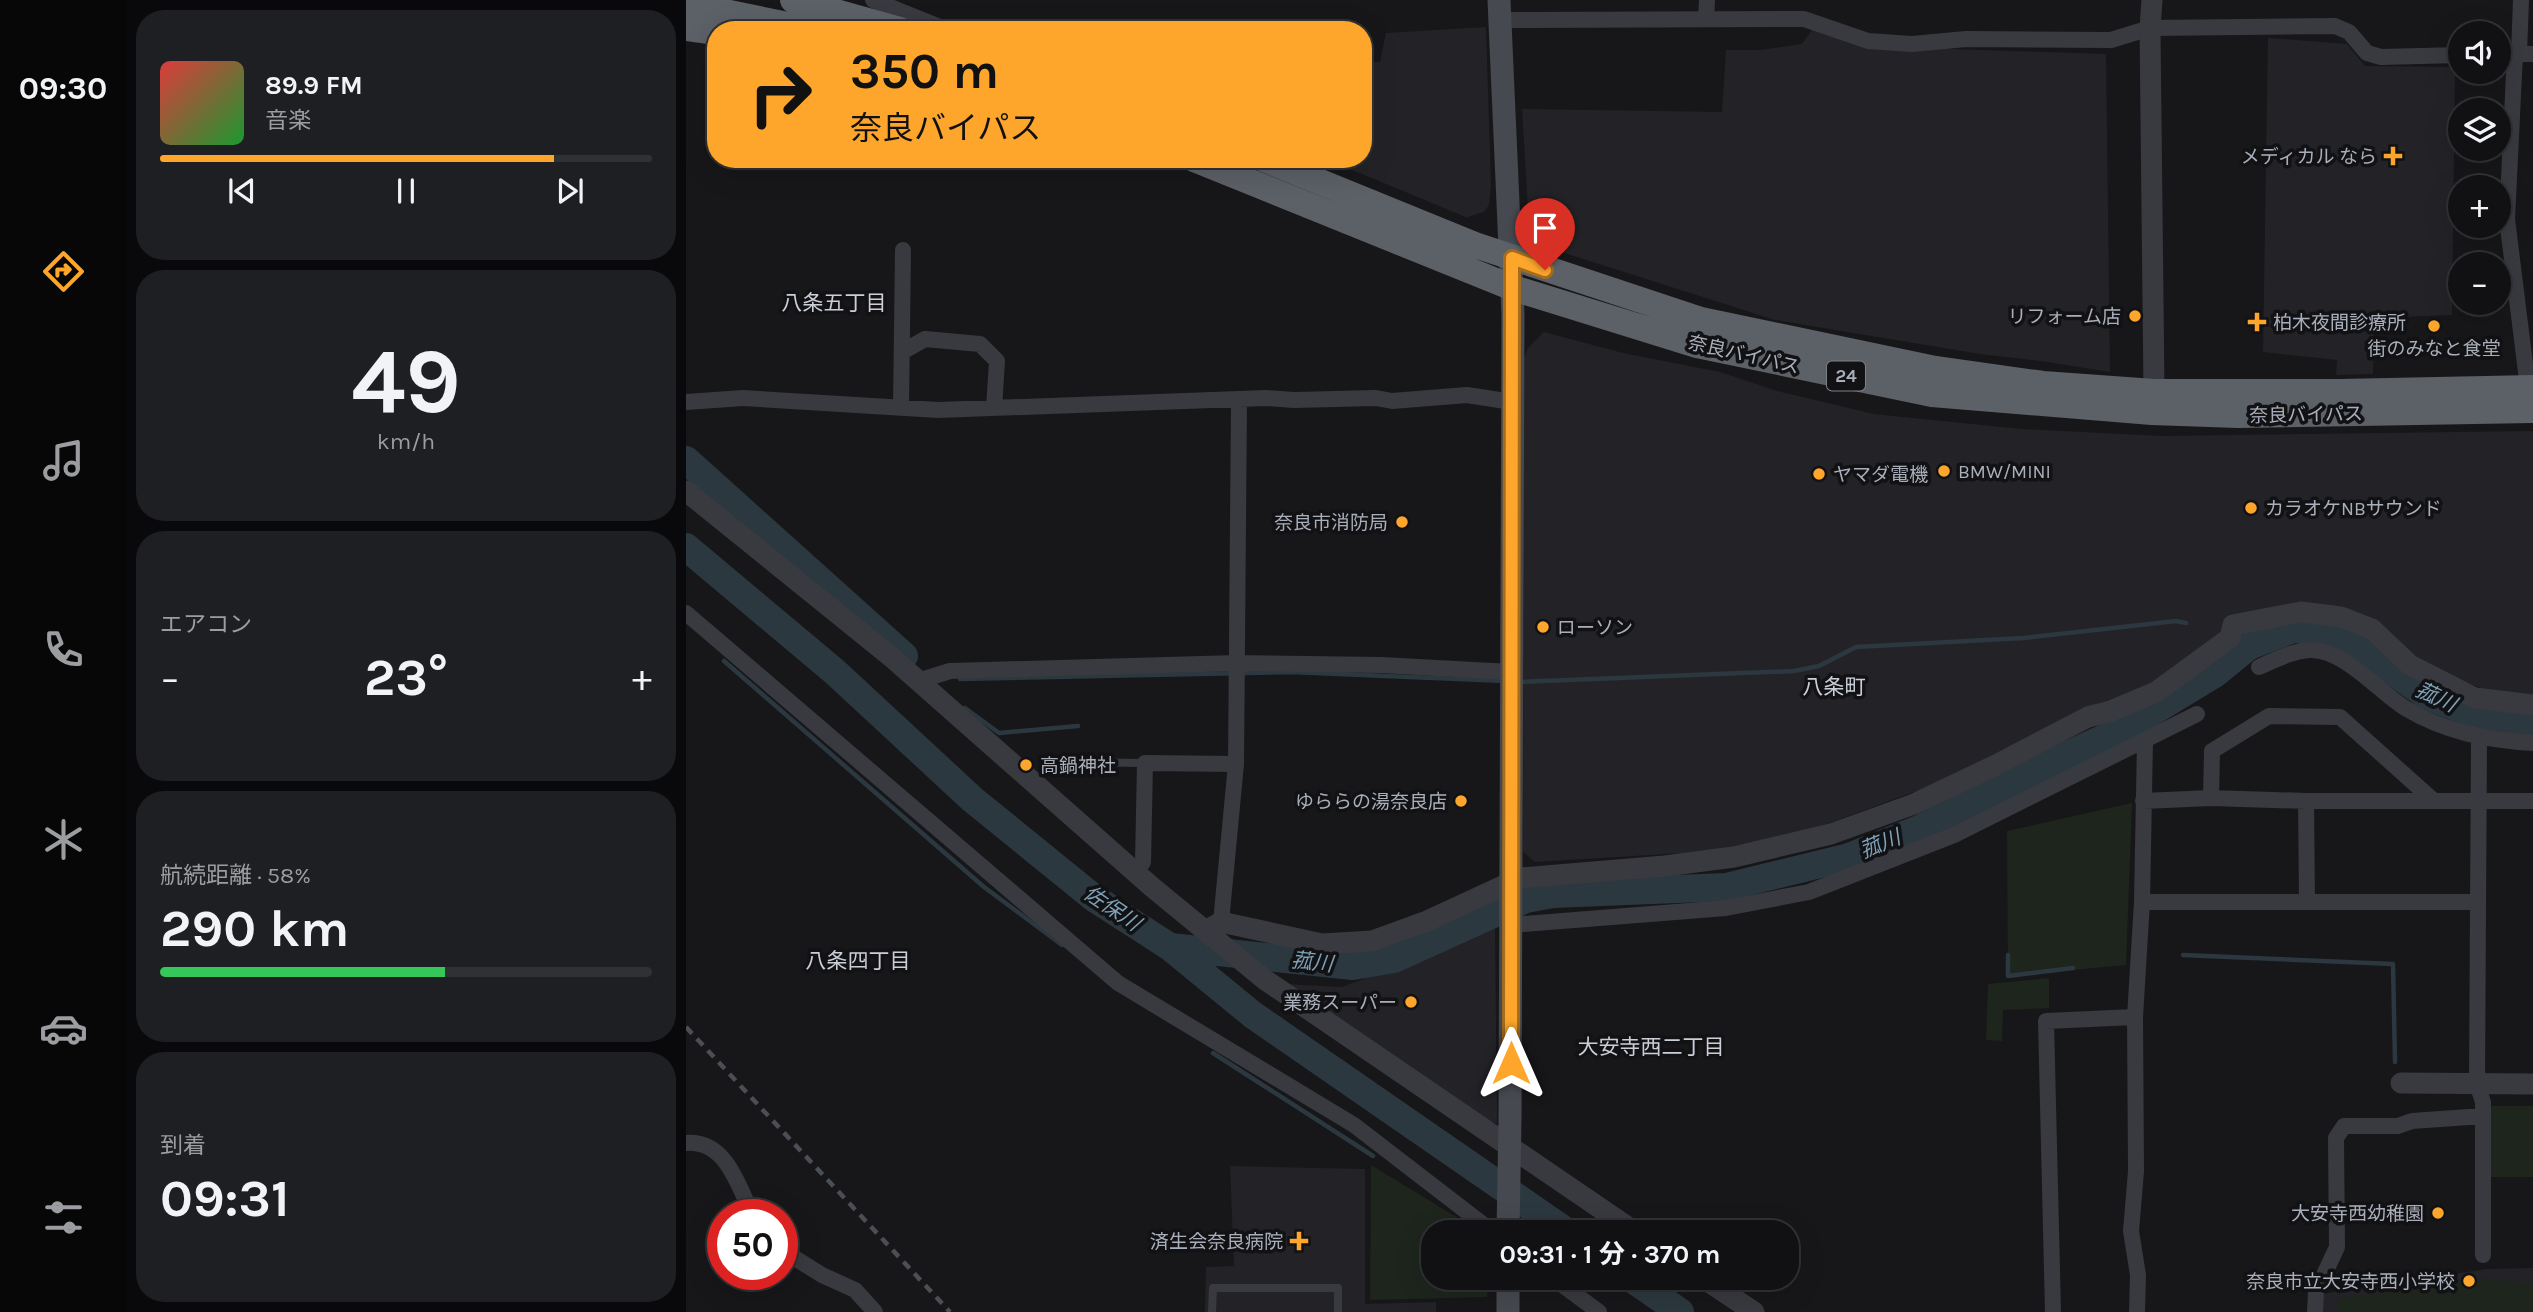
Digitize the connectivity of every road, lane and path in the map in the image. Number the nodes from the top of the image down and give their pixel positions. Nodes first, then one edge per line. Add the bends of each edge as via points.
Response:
1 (793, 0) edge
2 (873, 0) edge
3 (1707, 0) edge
4 (2152, 0) edge
5 (2521, 0) edge
6 (686, 4) edge
7 (1500, 10) edge
8 (1706, 19) junction
9 (768, 21) edge
10 (868, 21) edge
11 (925, 21) edge
12 (686, 28) edge
13 (2150, 28) junction
14 (707, 31) edge
15 (2517, 54) edge
16 (2448, 55) edge
17 (1216, 168) edge
18 (1287, 168) edge
19 (903, 250) dead end
20 (1512, 258) junction
21 (1513, 288) junction
22 (902, 352) junction
23 (2154, 392) junction
24 (2531, 396) edge
25 (1239, 400) junction
26 (686, 402) edge
27 (1512, 402) junction
28 (901, 408) junction
29 (994, 408) junction
30 (686, 491) edge
31 (686, 613) edge
32 (1237, 663) junction
33 (2259, 667) dead end
34 (1511, 672) junction
35 (918, 681) junction
36 (2533, 705) edge
37 (2197, 714) dead end
38 (2479, 738) junction
39 (2145, 741) junction
40 (2533, 743) edge
41 (1064, 762) dead end
42 (1145, 763) junction
43 (1236, 764) junction
44 (2210, 798) junction
45 (2143, 801) junction
46 (2306, 801) junction
47 (2434, 801) junction
48 (2480, 801) junction
49 (2533, 802) edge
50 (1135, 873) junction
51 (1511, 887) junction
52 (2141, 902) junction
53 (2307, 902) junction
54 (2478, 902) junction
55 (1511, 923) junction
56 (1214, 926) junction
57 (2135, 1017) junction
58 (2401, 1083) dead end
59 (2477, 1084) junction
60 (2533, 1084) edge
61 (2483, 1116) junction
62 (686, 1143) edge
63 (1510, 1152) junction
64 (745, 1199) edge
65 (1486, 1220) edge
66 (1504, 1220) edge
67 (1616, 1220) edge
68 (2483, 1255) dead end
69 (798, 1260) edge
70 (1507, 1290) edge
71 (1569, 1290) edge
72 (1721, 1290) edge
73 (875, 1312) edge
74 (1212, 1312) edge
75 (1338, 1312) edge
76 (1508, 1312) edge
77 (1599, 1312) edge
78 (1754, 1312) edge
79 (2053, 1312) edge
80 (2137, 1312) edge
81 (2315, 1312) edge

1 - 10 highway
2 - 11 street
3 - 8 street
4 - 13 street
5 - 15 street
6 - 9 highway
7 - 8 street
7 - 20 main road
8 - 13 street via 1804,19 1868,41 1912,44 1966,39 2111,40
12 - 14 highway
13 - 16 street via 2335,26 2349,32 2367,53 2381,57
13 - 23 street
15 - 24 street via 2507,219
17 - 21 highway, 奈良バイパス / 24
18 - 20 highway, 奈良バイパス / 24
19 - 22 street
20 - 21 main road
20 - 23 highway, 奈良バイパス / 24 via 1701,320 1909,364 2043,384
21 - 24 highway, 奈良バイパス / 24 via 1697,345 1932,394 2238,415
21 - 27 main road
22 - 28 street
22 - 29 street via 925,339 980,344 997,361
23 - 24 highway, 奈良バイパス / 24
25 - 27 street via 1392,401 1467,395
25 - 29 street
25 - 32 street
26 - 28 street via 743,398
27 - 34 main road
28 - 29 street
30 - 35 street
31 - 65 street via 1118,983 1354,1125
32 - 34 street
32 - 35 street via 950,671
32 - 43 street
33 - 38 street via 2310,650 2327,653 2404,707 2446,729
34 - 51 main road
35 - 50 street
36 - 51 street via 2475,698 2410,665 2372,629 2341,617 2301,612 2233,625 2230,638 2157,692 2088,717 1914,804 1831,834 1734,857 1520,878
37 - 39 street
38 - 40 street
38 - 48 street
39 - 45 street
39 - 55 street via 1954,835 1809,892 1726,908
41 - 42 lane
42 - 43 street
42 - 50 street via 1143,862
43 - 56 street
44 - 45 street
44 - 46 street
44 - 47 street via 2212,751 2269,716 2340,717
45 - 52 street
46 - 47 street
46 - 53 street
47 - 48 street
48 - 49 street
48 - 54 street
50 - 56 street
51 - 55 main road
51 - 56 street via 1372,941 1322,944
52 - 53 street
52 - 57 street
53 - 54 street
54 - 59 street
55 - 63 main road
56 - 63 street via 1264,979
57 - 79 street via 2046,1021
57 - 80 street via 2132,1231
58 - 59 street
59 - 60 street
59 - 61 street
61 - 68 street
61 - 81 street via 2398,1126 2344,1126 2336,1138 2337,1247 2316,1292
62 - 64 street via 708,1147 724,1157
63 - 66 main road
63 - 67 street
69 - 73 street via 855,1290
70 - 76 main road
71 - 77 street
72 - 78 street
74 - 75 lane via 1213,1288 1338,1288

